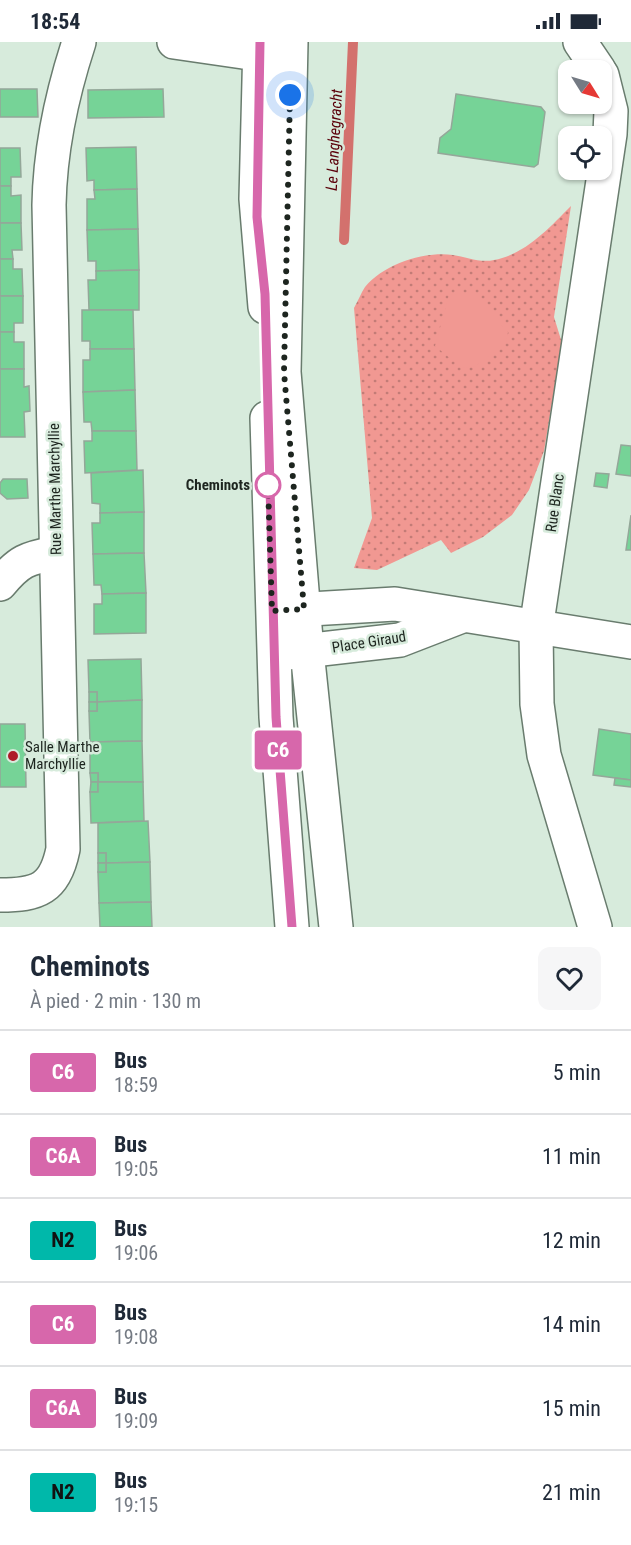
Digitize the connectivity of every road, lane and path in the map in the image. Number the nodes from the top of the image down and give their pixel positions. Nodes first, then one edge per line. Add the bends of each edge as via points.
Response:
1 (78, 42) edge
2 (174, 42) edge
3 (580, 42) edge
4 (276, 46) edge
5 (592, 60) edge
6 (612, 114) edge
7 (620, 147) edge
8 (56, 553) junction
9 (0, 584) edge
10 (304, 609) junction
11 (272, 611) junction
12 (462, 616) junction
13 (536, 629) junction
14 (631, 642) edge
15 (307, 651) junction
16 (273, 654) junction
17 (0, 895) edge
18 (292, 927) edge
19 (336, 927) edge
20 (595, 927) edge

1 - 8 street, Rue Marthe Marchyllie via 64,93 50,183
2 - 4 street via 224,50
3 - 5 street
4 - 10 street via 284,372
4 - 11 street via 256,199 265,294
6 - 7 street, Rue Blanc
7 - 13 street, Rue Blanc
8 - 9 street via 26,559
8 - 17 street, Rue Marthe Marchyllie via 63,849 55,874 44,886 32,894
10 - 11 street, Place Giraud
10 - 12 street, Place Giraud via 395,604
10 - 15 street
11 - 16 street
12 - 13 street, Place Giraud
12 - 15 street, Place Giraud via 400,640
13 - 14 street, Place Giraud
13 - 20 street, Rue Blanc via 537,704 544,755
15 - 16 street, Place Giraud
15 - 19 street
16 - 18 street

